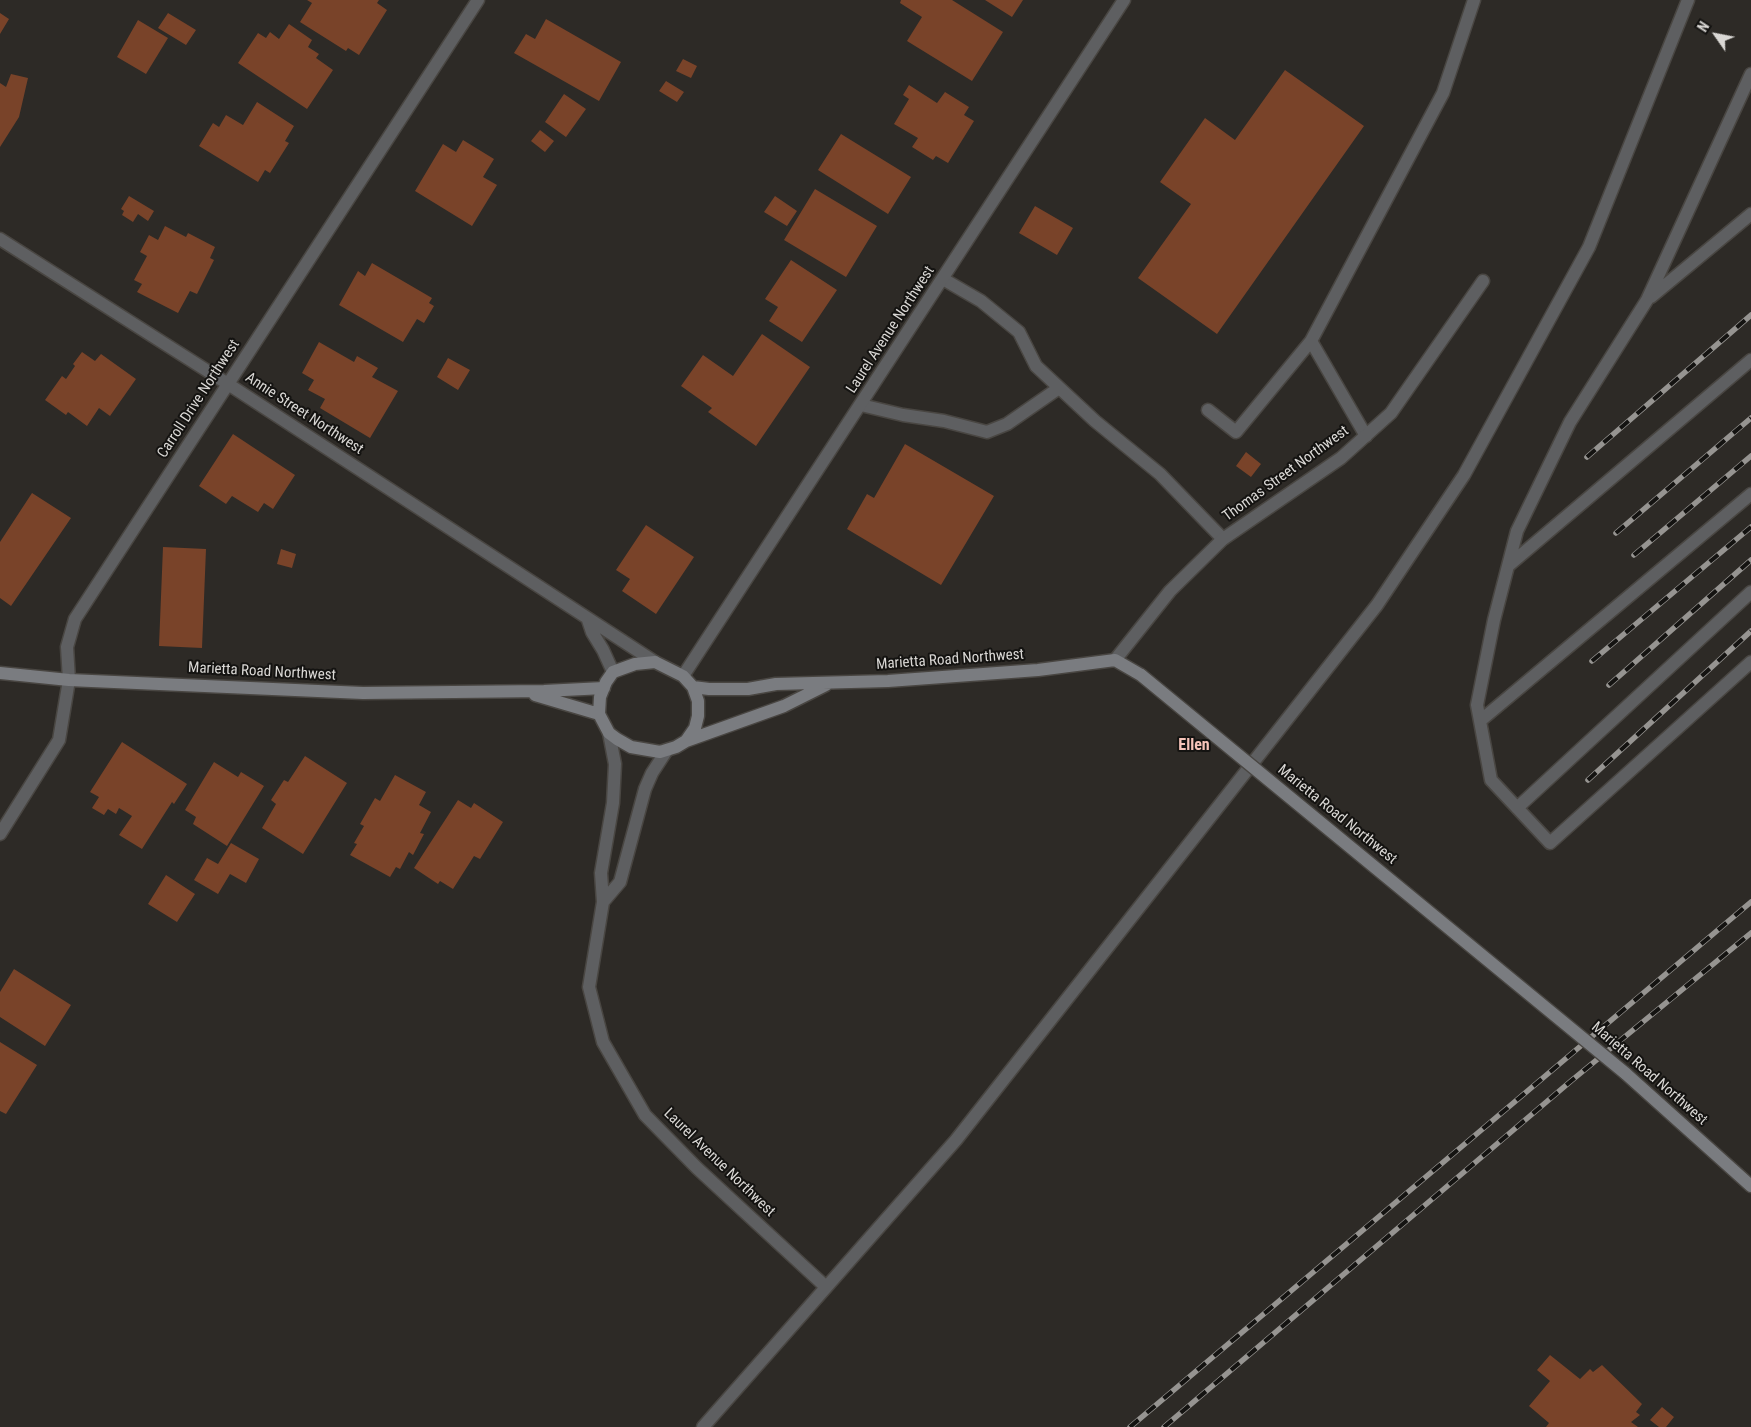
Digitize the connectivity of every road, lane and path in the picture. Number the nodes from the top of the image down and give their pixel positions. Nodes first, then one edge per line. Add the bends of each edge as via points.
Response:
1 (478, 0) edge
2 (1124, 0) edge
3 (1474, 0) edge
4 (1688, 0) edge
5 (1751, 74) edge
6 (1751, 214) edge
7 (0, 239) edge
8 (943, 279) junction
9 (1482, 281) dead end
10 (1647, 300) junction
11 (1310, 341) junction
12 (1751, 360) edge
13 (228, 384) junction
14 (1059, 388) junction
15 (861, 404) junction
16 (1208, 410) dead end
17 (1366, 436) junction
18 (1751, 494) edge
19 (1223, 538) junction
20 (1508, 566) junction
21 (1751, 592) edge
22 (588, 620) junction
23 (1115, 660) junction
24 (655, 662) junction
25 (1751, 662) edge
26 (613, 672) junction
27 (0, 673) edge
28 (683, 676) junction
29 (70, 680) junction
30 (831, 683) junction
31 (693, 687) junction
32 (604, 688) junction
33 (523, 692) junction
34 (600, 714) junction
35 (1480, 721) junction
36 (609, 733) junction
37 (686, 740) junction
38 (668, 750) junction
39 (1517, 808) junction
40 (0, 834) edge
41 (603, 902) junction
42 (1751, 1186) edge
43 (826, 1287) junction
44 (703, 1427) edge

1 - 13 street, Carroll Drive Northwest
2 - 8 street, Laurel Avenue Northwest
3 - 11 street via 1443,93
4 - 43 street via 1589,248 1464,474 1377,605 956,1140
5 - 10 street
6 - 10 street
7 - 13 street, Annie Street Northwest
8 - 14 street via 982,301 1019,332 1036,366
8 - 15 street, Laurel Avenue Northwest
9 - 17 street, Thomas Street Northwest via 1391,413
10 - 20 street via 1570,422 1517,531
11 - 16 street via 1236,432
11 - 17 street
12 - 20 street
13 - 22 street, Annie Street Northwest
13 - 29 street, Carroll Drive Northwest via 75,619 67,647
14 - 15 street via 1008,424 987,432
14 - 19 street via 1160,474
15 - 28 street, Laurel Avenue Northwest
17 - 19 street, Thomas Street Northwest via 1341,458
18 - 35 street
19 - 23 street, Thomas Street Northwest via 1170,591
20 - 35 street via 1477,705
21 - 39 street
22 - 24 street, Annie Street Northwest
22 - 26 street
23 - 30 main road, Marietta Road Northwest via 1038,670
23 - 42 main road, Marietta Road Northwest, bridge via 1141,675 1625,1073
24 - 26 main road via 635,664
24 - 28 main road
25 - 39 street via 1550,843
26 - 32 main road
27 - 29 main road, Marietta Road Northwest
28 - 31 main road
29 - 33 main road, Marietta Road Northwest via 363,693
29 - 40 street, Carroll Drive Northwest via 59,740
30 - 31 main road, Marietta Road Northwest via 776,684 748,689
30 - 37 main road, Marietta Road Northwest via 784,706
31 - 37 main road via 698,701 698,716 695,728
32 - 33 main road, Marietta Road Northwest
32 - 34 main road via 600,697
33 - 34 main road, Marietta Road Northwest
34 - 36 main road
35 - 39 street via 1491,780
36 - 38 main road via 631,747 646,751
36 - 41 street, Laurel Avenue Northwest via 616,764 601,873
37 - 38 main road
38 - 41 street via 645,789 620,882
41 - 43 street, Laurel Avenue Northwest via 589,987 607,1050 645,1115 697,1168
43 - 44 street

